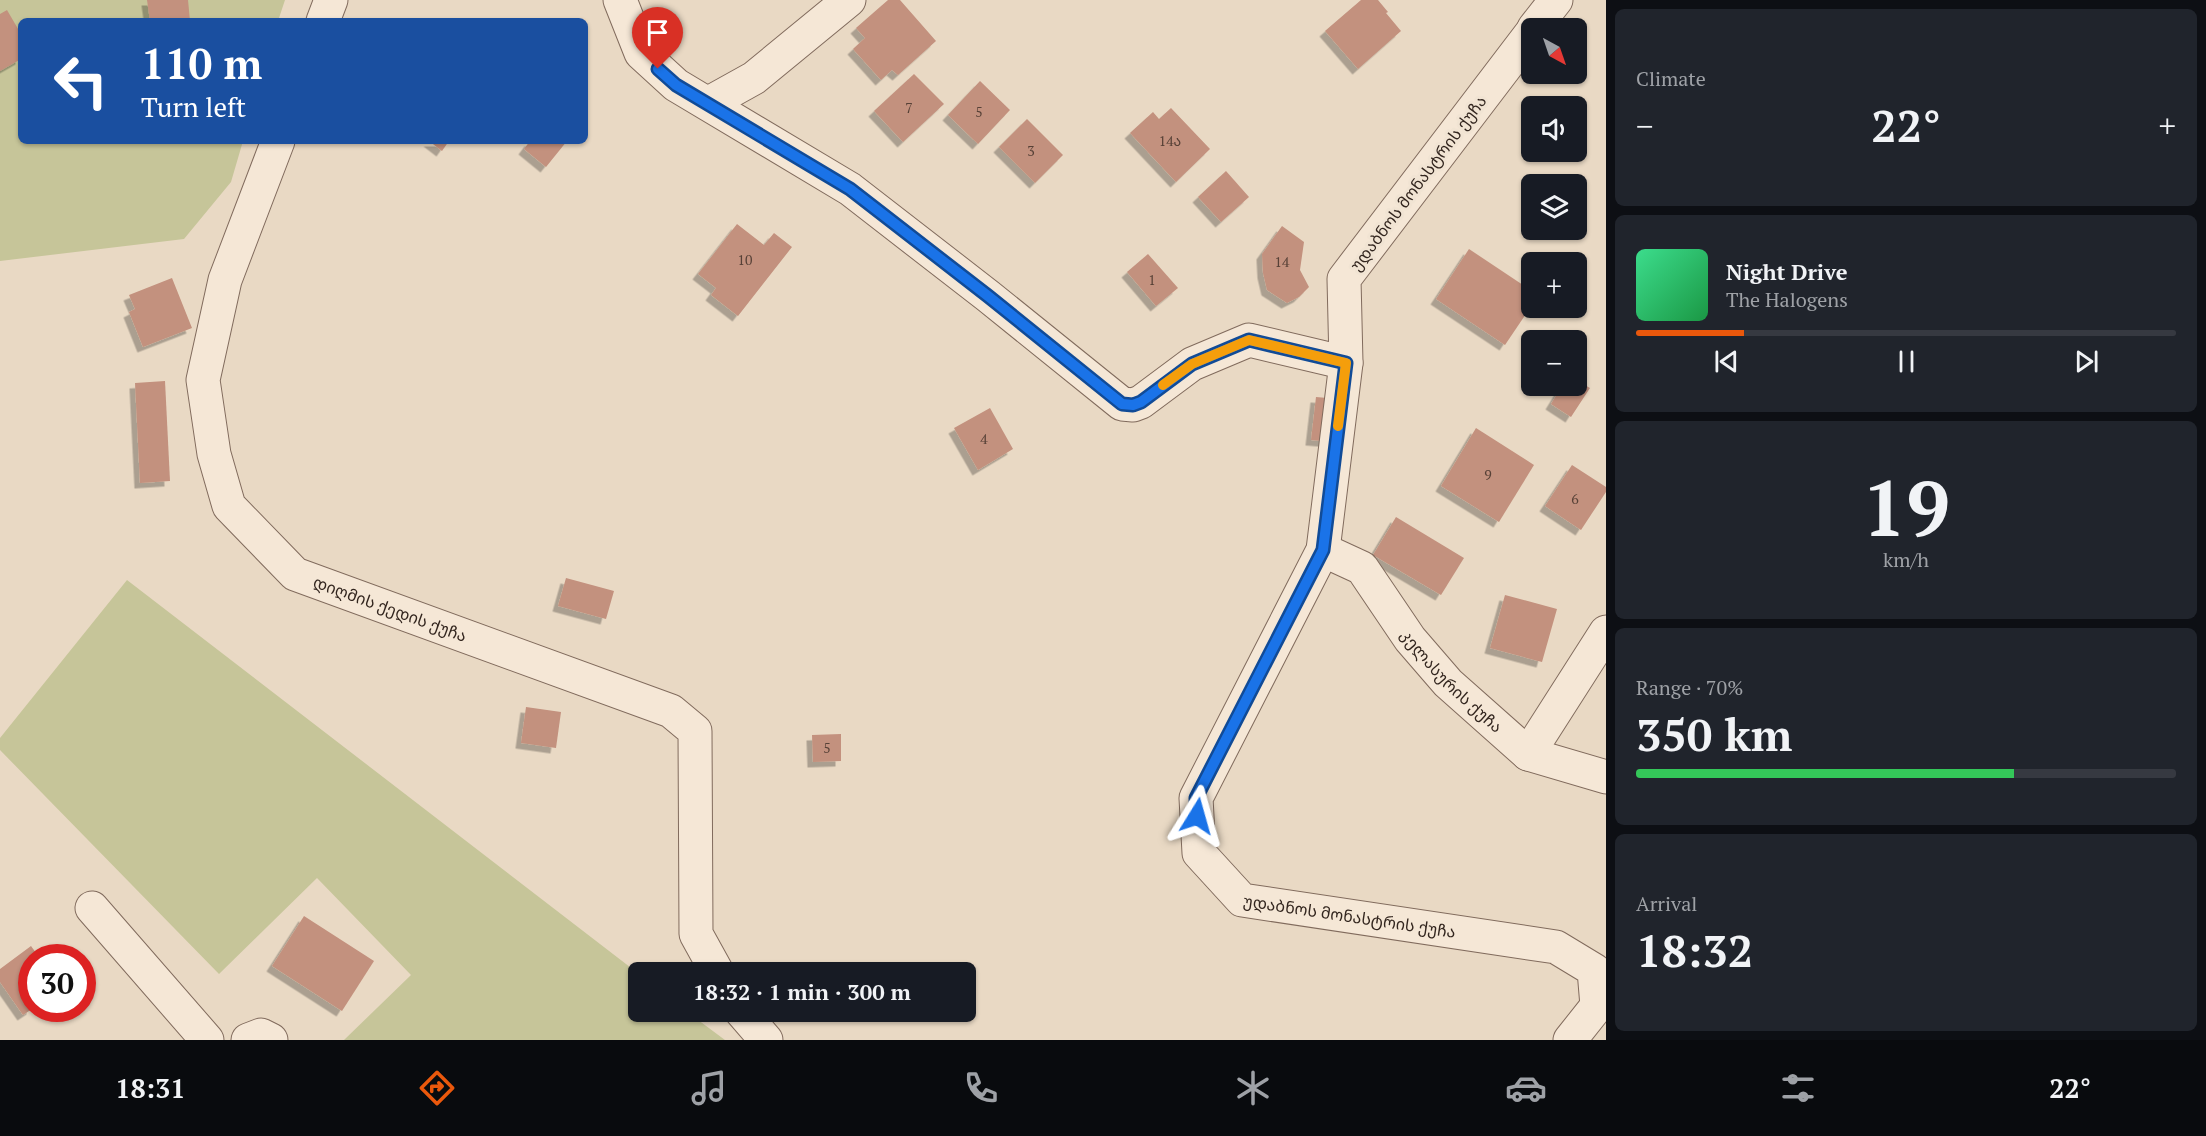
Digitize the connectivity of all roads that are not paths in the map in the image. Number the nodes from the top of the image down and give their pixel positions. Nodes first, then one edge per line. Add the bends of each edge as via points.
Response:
1 (331, 0) edge
2 (620, 0) edge
3 (849, 0) edge
4 (1556, 0) edge
5 (324, 18) edge
6 (1542, 18) edge
7 (1521, 46) edge
8 (709, 103) junction
9 (277, 144) edge
10 (1346, 363) junction
11 (1323, 550) junction
12 (1606, 632) edge
13 (1528, 754) junction
14 (1606, 777) edge
15 (92, 908) dead end
16 (711, 962) edge
17 (750, 1022) edge
18 (207, 1040) edge
19 (248, 1040) edge
20 (271, 1040) edge
21 (766, 1040) edge
22 (1570, 1040) edge

1 - 5 street
2 - 8 street via 641,53 676,85
3 - 8 street via 754,78
4 - 6 street
7 - 10 street, უდაბნოს მონასტრის ქუჩა via 1344,279
8 - 10 street via 850,189 1122,404 1141,402 1192,364 1249,340
9 - 16 street, დიღმის ქედის ქუჩა via 225,279 203,380 214,454 229,506 295,574 671,711 695,731 696,934
10 - 11 street, უდაბნოს მონასტრის ქუჩა
11 - 13 street, კელასურის ქუჩა via 1362,568 1410,639 1448,683
11 - 22 street, უდაბნოს მონასტრის ქუჩა via 1196,798 1199,853 1242,900 1556,947 1594,970 1597,1006
12 - 13 street
13 - 14 street, კელასურის ქუჩა
15 - 18 street
17 - 21 street
19 - 20 street via 261,1035

